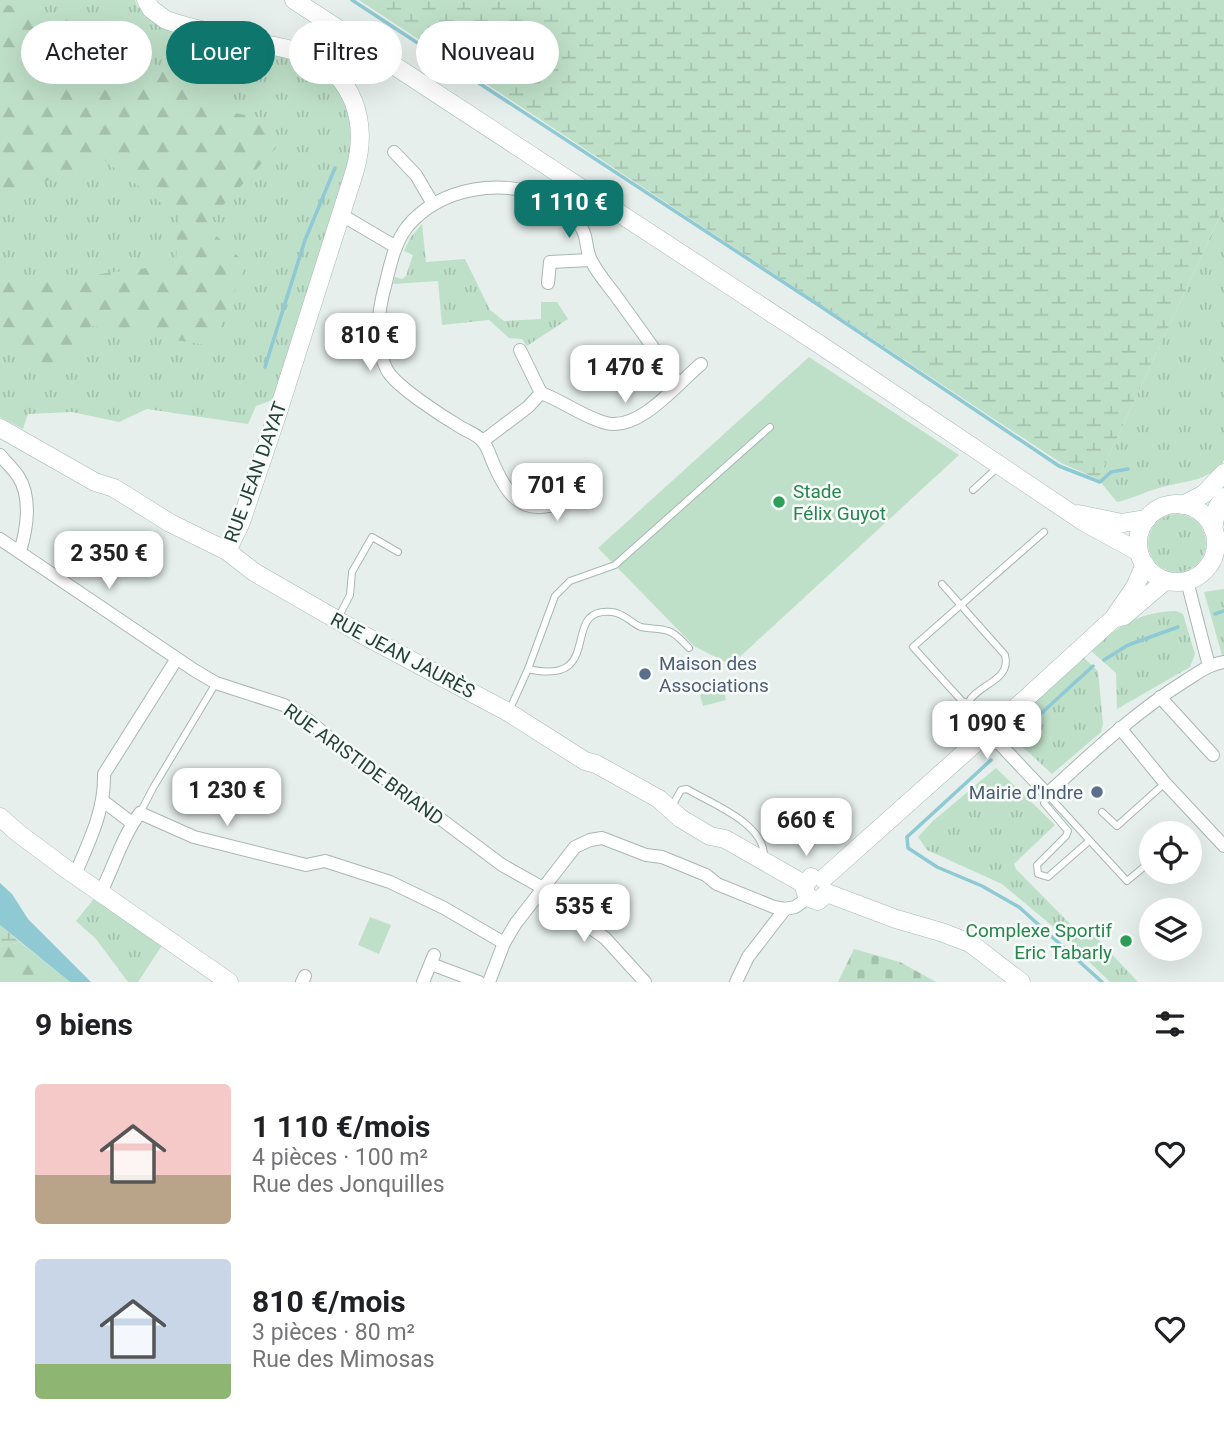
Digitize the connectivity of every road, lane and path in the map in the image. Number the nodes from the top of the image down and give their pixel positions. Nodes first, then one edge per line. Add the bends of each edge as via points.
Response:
1 (146, 0) edge
2 (294, 0) edge
3 (394, 152) dead end
4 (433, 204) junction
5 (340, 214) junction
6 (396, 247) junction
7 (590, 260) junction
8 (548, 283) dead end
9 (520, 350) dead end
10 (701, 364) dead end
11 (678, 383) junction
12 (541, 393) junction
13 (770, 427) dead end
14 (0, 428) edge
15 (483, 441) junction
16 (0, 455) edge
17 (1001, 465) junction
18 (1224, 473) edge
19 (973, 490) dead end
20 (1224, 497) edge
21 (575, 499) dead end
22 (1183, 505) junction
23 (1074, 513) junction
24 (1147, 519) junction
25 (1044, 531) dead end
26 (0, 539) edge
27 (1218, 539) edge
28 (20, 551) junction
29 (227, 551) junction
30 (398, 552) dead end
31 (1142, 558) junction
32 (1224, 570) edge
33 (1194, 577) junction
34 (1165, 580) junction
35 (942, 584) dead end
36 (960, 604) junction
37 (337, 619) junction
38 (1112, 619) junction
39 (689, 648) dead end
40 (176, 660) junction
41 (1224, 662) edge
42 (1209, 666) junction
43 (528, 669) junction
44 (216, 683) junction
45 (1160, 697) junction
46 (968, 704) junction
47 (508, 712) junction
48 (1120, 728) junction
49 (990, 731) junction
50 (1213, 755) dead end
51 (1165, 783) junction
52 (1047, 794) junction
53 (103, 801) junction
54 (671, 808) junction
55 (1102, 812) dead end
56 (0, 817) edge
57 (136, 818) junction
58 (1068, 831) junction
59 (1087, 838) junction
60 (1224, 846) edge
61 (764, 862) junction
62 (1139, 871) edge
63 (75, 875) junction
64 (825, 886) junction
65 (543, 888) junction
66 (806, 891) junction
67 (101, 892) junction
68 (785, 909) junction
69 (504, 943) junction
70 (229, 982) edge
71 (423, 982) edge
72 (479, 982) edge
73 (489, 982) edge
74 (645, 982) edge
75 (736, 982) edge
76 (1021, 982) edge

1 - 5 main road, RUE JEAN DAYAT via 174,23 304,54 341,81 357,110 361,139
2 - 17 main road
3 - 4 street via 416,175
4 - 6 street via 407,228
4 - 7 street via 456,194 503,188 549,199 570,213 584,232
5 - 6 street
5 - 29 main road, RUE JEAN DAYAT via 249,498
6 - 15 street via 379,328 387,372
7 - 8 street via 550,262
7 - 11 street
9 - 12 street
10 - 11 street
11 - 12 street via 658,404 632,420 608,424
12 - 15 street
13 - 43 lane via 615,565 570,581 559,590
14 - 29 main road, RUE JEAN JAURÈS
15 - 21 street via 517,501 531,508
16 - 28 street via 24,488 27,531
17 - 19 lane
17 - 23 main road
18 - 22 main road via 1204,494
20 - 27 main road via 1217,508
22 - 24 main road via 1167,506
22 - 27 main road via 1198,511
23 - 24 main road via 1122,523
23 - 31 main road
24 - 31 main road via 1140,533
25 - 36 lane
26 - 28 street, RUE ARISTIDE BRIAND
27 - 33 main road via 1212,561
28 - 40 street, RUE ARISTIDE BRIAND
29 - 37 main road, RUE JEAN JAURÈS via 254,572
30 - 37 lane via 372,537 352,572 350,595
31 - 34 main road
31 - 38 main road via 1135,587
32 - 33 main road
33 - 34 main road
33 - 42 street
34 - 38 main road via 1124,616
35 - 36 lane
36 - 46 lane via 1007,663
36 - 46 lane via 913,647
37 - 47 main road, RUE JEAN JAURÈS
38 - 49 main road
39 - 43 lane via 670,631 603,612 580,632 577,656 570,665 547,674
40 - 44 street, RUE ARISTIDE BRIAND
40 - 53 street via 104,774
41 - 42 street
42 - 45 street
43 - 47 lane
44 - 57 lane
44 - 65 street, RUE ARISTIDE BRIAND via 284,705 502,865
45 - 48 street
45 - 50 street
46 - 49 lane
47 - 54 main road, RUE JEAN JAURÈS
48 - 51 street
48 - 52 street
49 - 52 street
49 - 64 main road
51 - 55 lane via 1117,826
51 - 60 street
52 - 58 lane via 1044,803
52 - 59 lane
53 - 57 street
53 - 63 street
54 - 61 main road, RUE JEAN JAURÈS via 710,836 725,839
54 - 61 lane via 681,790 698,795 751,827 761,840
56 - 63 main road
57 - 67 street
57 - 69 street via 306,865 325,861 390,883
58 - 59 lane
58 - 59 lane via 1037,865 1038,874 1048,877
59 - 62 lane via 1127,881
61 - 66 main road, RUE JEAN JAURÈS
63 - 67 main road
64 - 66 main road via 811,877
64 - 76 main road via 896,919 970,943
65 - 68 street via 575,847 602,838 646,856 662,857
65 - 69 street
65 - 74 street, RUE ARISTIDE BRIAND via 605,938
66 - 68 street via 795,907
67 - 70 main road
68 - 75 street via 748,957
69 - 73 street
71 - 72 street via 433,959

